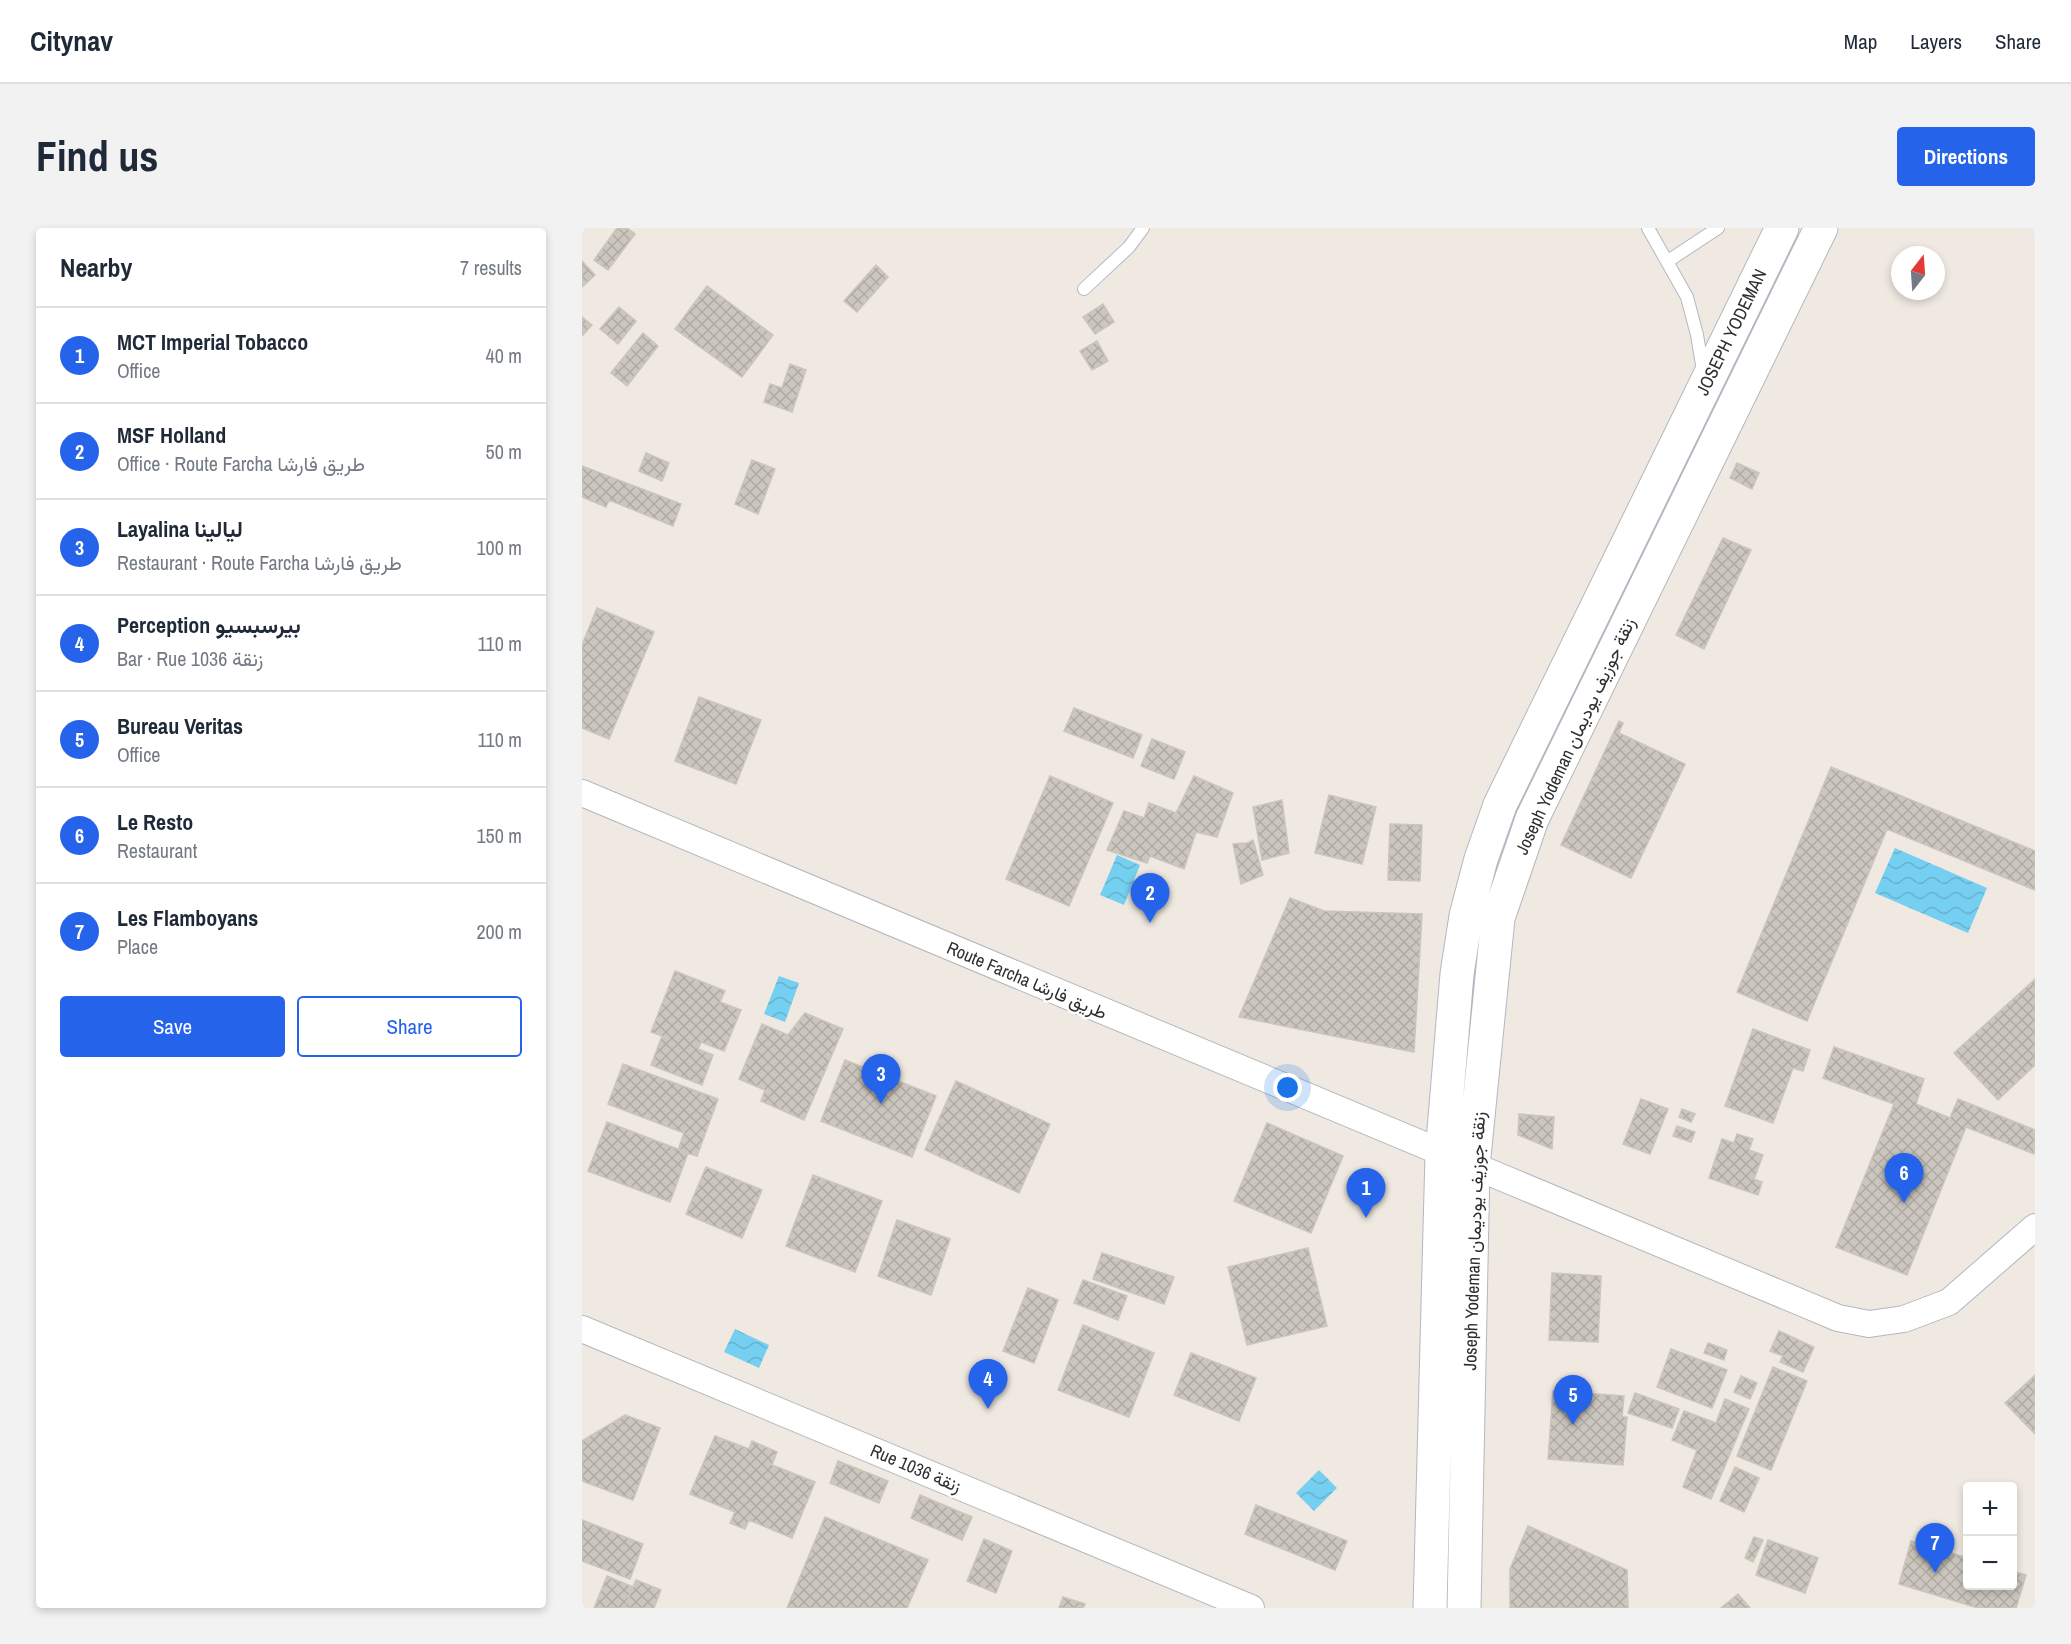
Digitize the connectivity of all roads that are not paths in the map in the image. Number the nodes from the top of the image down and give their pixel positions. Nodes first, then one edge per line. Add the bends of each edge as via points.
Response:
1 (1143, 228) edge
2 (1648, 228) edge
3 (1718, 228) edge
4 (1782, 228) edge
5 (1821, 228) edge
6 (1668, 261) junction
7 (1084, 289) dead end
8 (1705, 384) junction
9 (1675, 447) junction
10 (1702, 472) junction
11 (582, 793) edge
12 (1442, 1154) junction
13 (1473, 1166) junction
14 (2035, 1227) edge
15 (582, 1329) edge
16 (1251, 1608) edge
17 (1430, 1608) edge
18 (1464, 1608) edge

1 - 7 lane via 1129,247
2 - 6 lane
3 - 6 lane
4 - 8 street, JOSEPH YODEMAN
5 - 10 street, Joseph Yodeman زنقة جوزيف يوديمان
6 - 8 lane via 1686,297
8 - 9 street, JOSEPH YODEMAN
9 - 10 street
9 - 12 street, Joseph Yodeman زنقة جوزيف يوديمان via 1500,805 1481,860 1466,916 1457,974
10 - 13 street, Joseph Yodeman زنقة جوزيف يوديمان via 1532,819 1512,874 1498,918
11 - 12 street, Route Farcha طريق فارشا
12 - 13 street, Route Farcha طريق فارشا
12 - 17 street, Joseph Yodeman زنقة جوزيف يوديمان
13 - 14 street, Route Farcha طريق فارشا via 1838,1318 1869,1324 1904,1319 1949,1302
13 - 18 street, Joseph Yodeman زنقة جوزيف يوديمان
15 - 16 street, Rue 1036 زنقة

